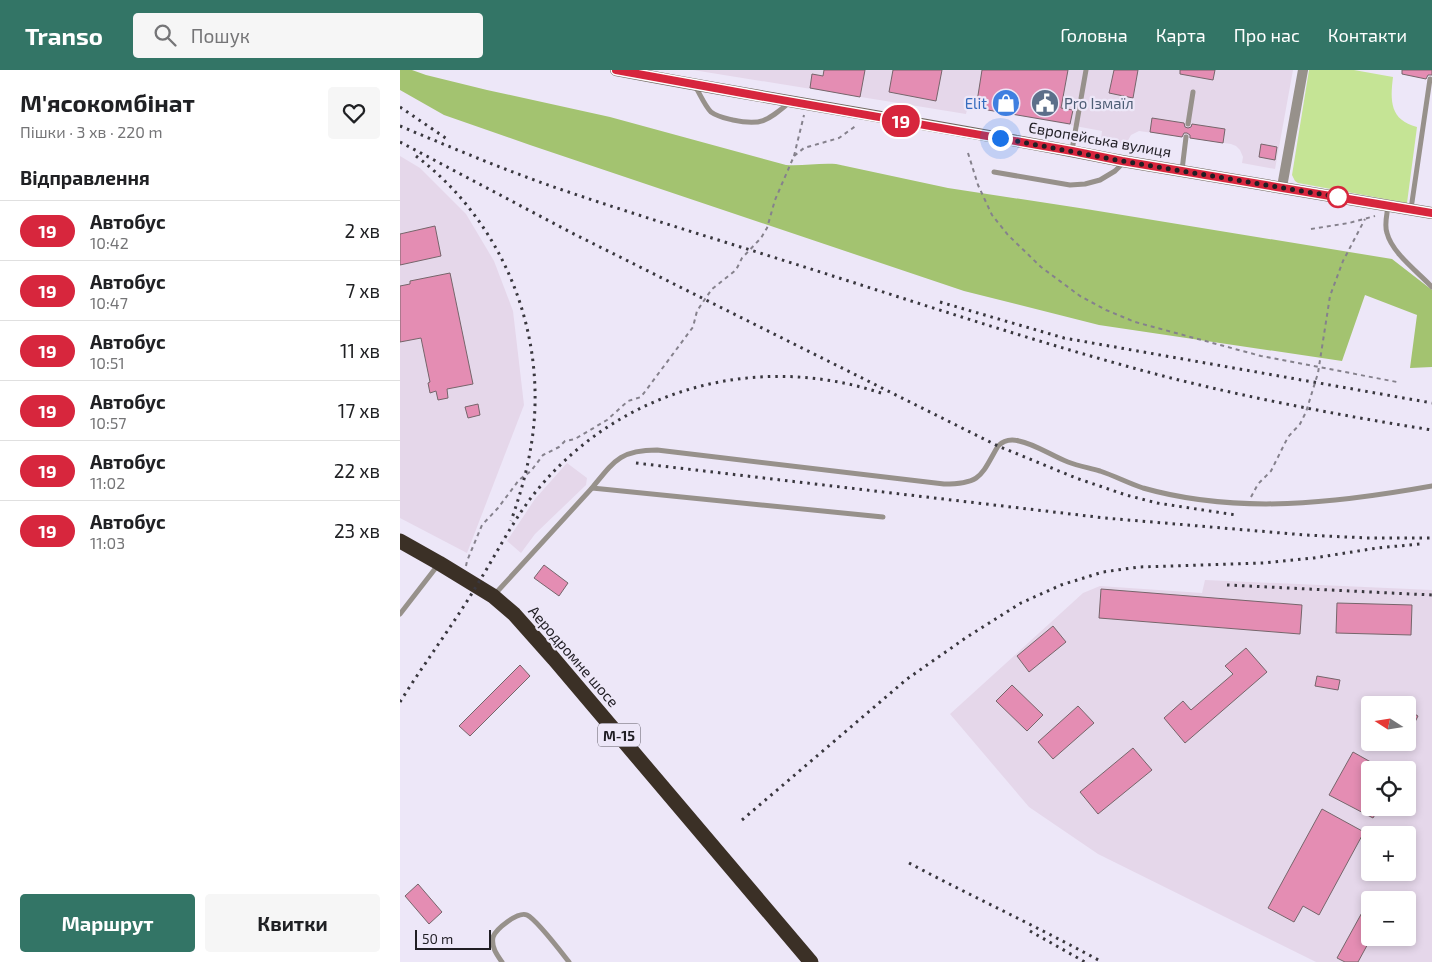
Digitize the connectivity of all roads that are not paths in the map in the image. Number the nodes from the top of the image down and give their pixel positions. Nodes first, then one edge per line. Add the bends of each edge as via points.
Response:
1 (616, 70) edge
2 (1086, 70) edge
3 (1304, 70) edge
4 (1430, 79) dead end
5 (695, 85) junction
6 (1193, 92) dead end
7 (791, 102) junction
8 (1188, 124) dead end
9 (1186, 137) dead end
10 (1072, 151) junction
11 (1122, 161) junction
12 (1182, 170) junction
13 (994, 172) dead end
14 (1282, 187) junction
15 (1387, 209) junction
16 (1411, 209) junction
17 (1432, 213) edge
18 (1432, 287) edge
19 (1432, 486) edge
20 (592, 488) junction
21 (883, 517) dead end
22 (400, 541) edge
23 (439, 563) junction
24 (492, 596) junction
25 (400, 614) edge
26 (502, 962) edge
27 (569, 962) edge
28 (811, 962) edge

1 - 5 main road, Європейська вулиця
2 - 10 lane
3 - 14 street
4 - 16 lane
5 - 7 main road, Європейська вулиця
5 - 7 lane via 710,111 719,117 750,123 774,116
6 - 8 lane
7 - 10 main road, Європейська вулиця
9 - 12 lane
10 - 11 main road, Європейська вулиця
11 - 12 main road, Європейська вулиця
11 - 13 lane via 1115,171 1085,184 1070,185
12 - 14 main road, Європейська вулиця
14 - 15 main road, Європейська вулиця
15 - 16 main road, Європейська вулиця
15 - 18 lane via 1387,234 1394,248
16 - 17 main road, Європейська вулиця
19 - 20 lane via 1293,504 1218,501 1134,485 1018,440 1009,440 998,446 982,475 968,483 937,483 641,450 624,455
20 - 21 lane
20 - 24 lane
22 - 23 highway, Аеродромне шосе / М-15
23 - 24 highway, Аеродромне шосе / М-15
23 - 25 lane
24 - 28 highway, Аеродромне шосе / М-15 via 514,614 554,659
26 - 27 lane via 494,949 493,937 516,916 526,914

